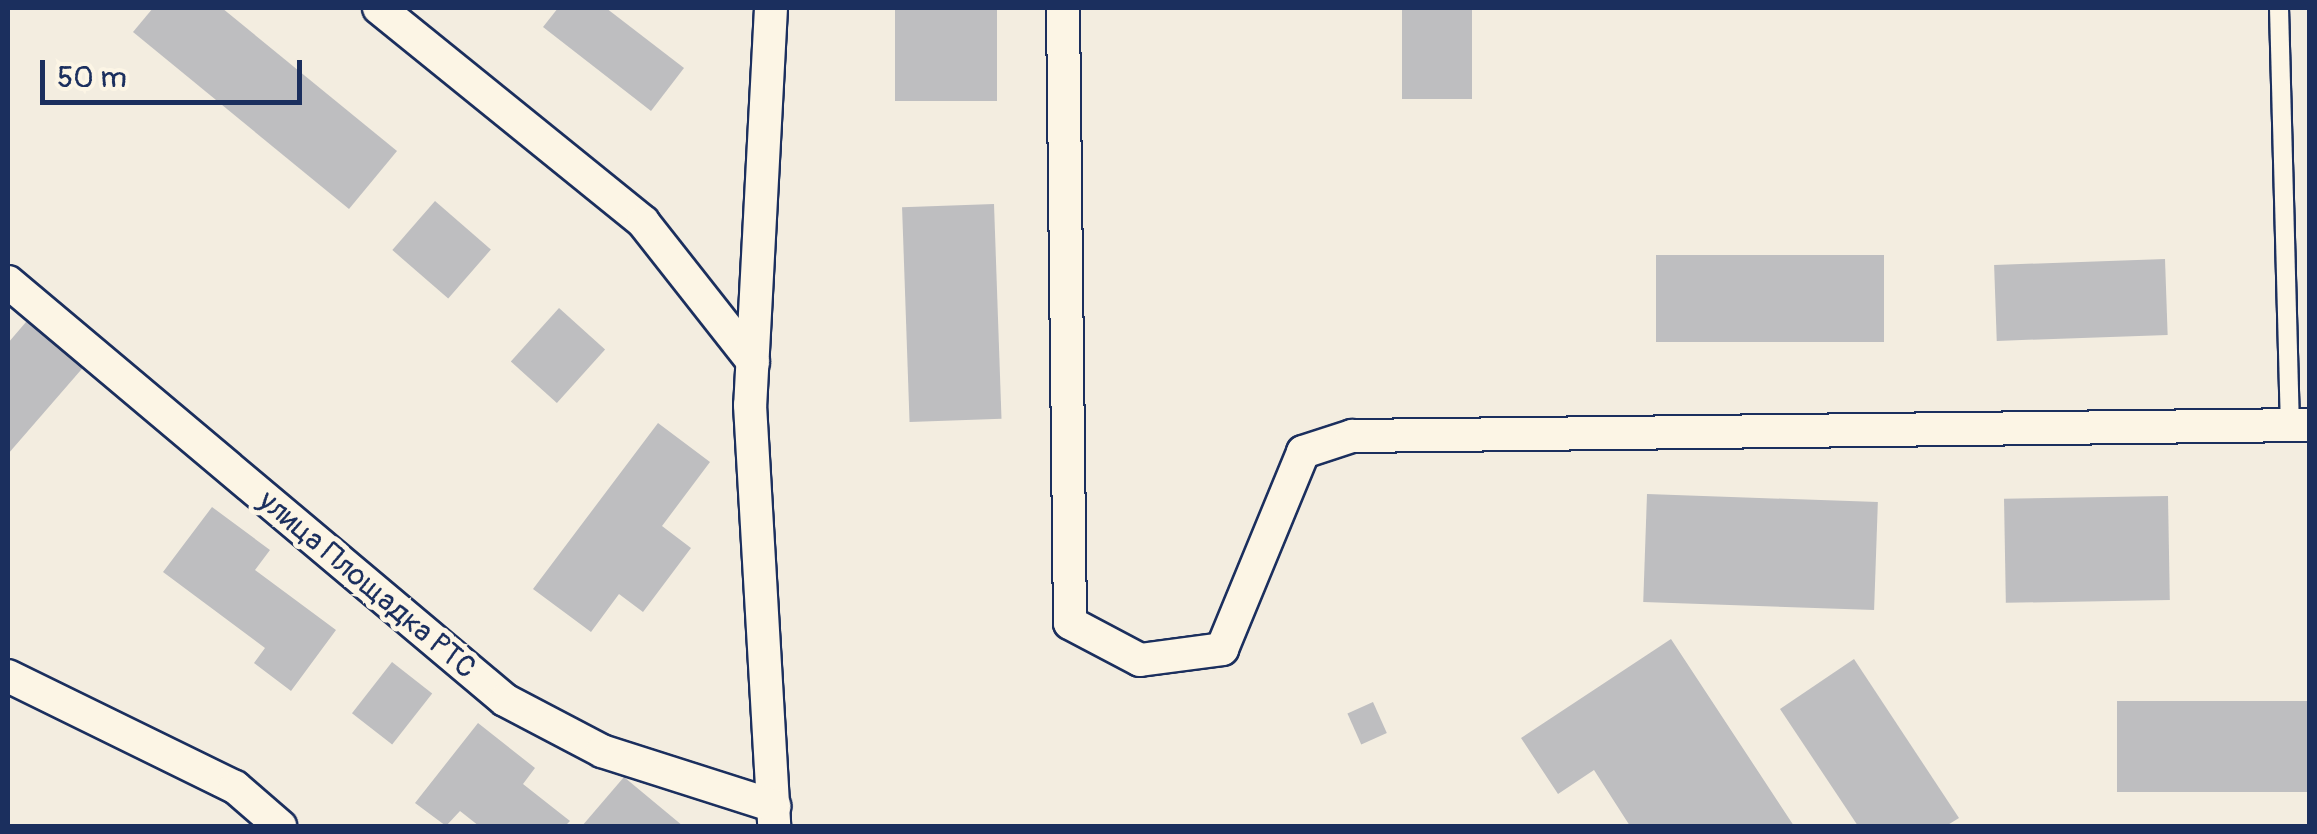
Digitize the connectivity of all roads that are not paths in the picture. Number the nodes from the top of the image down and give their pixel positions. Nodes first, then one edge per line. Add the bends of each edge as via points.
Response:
1 (379, 8) edge
2 (771, 8) edge
3 (1063, 8) edge
4 (2280, 8) edge
5 (8, 282) edge
6 (753, 362) junction
7 (2300, 424) edge
8 (8, 676) edge
9 (774, 816) edge
10 (280, 826) edge

1 - 6 street via 643,222
2 - 6 street
3 - 7 street via 1070,622 1140,660 1222,649 1303,452 1352,436
4 - 7 lane
5 - 9 street, улица Площадка РТС via 505,700 602,751
6 - 9 street
8 - 10 street via 236,787

